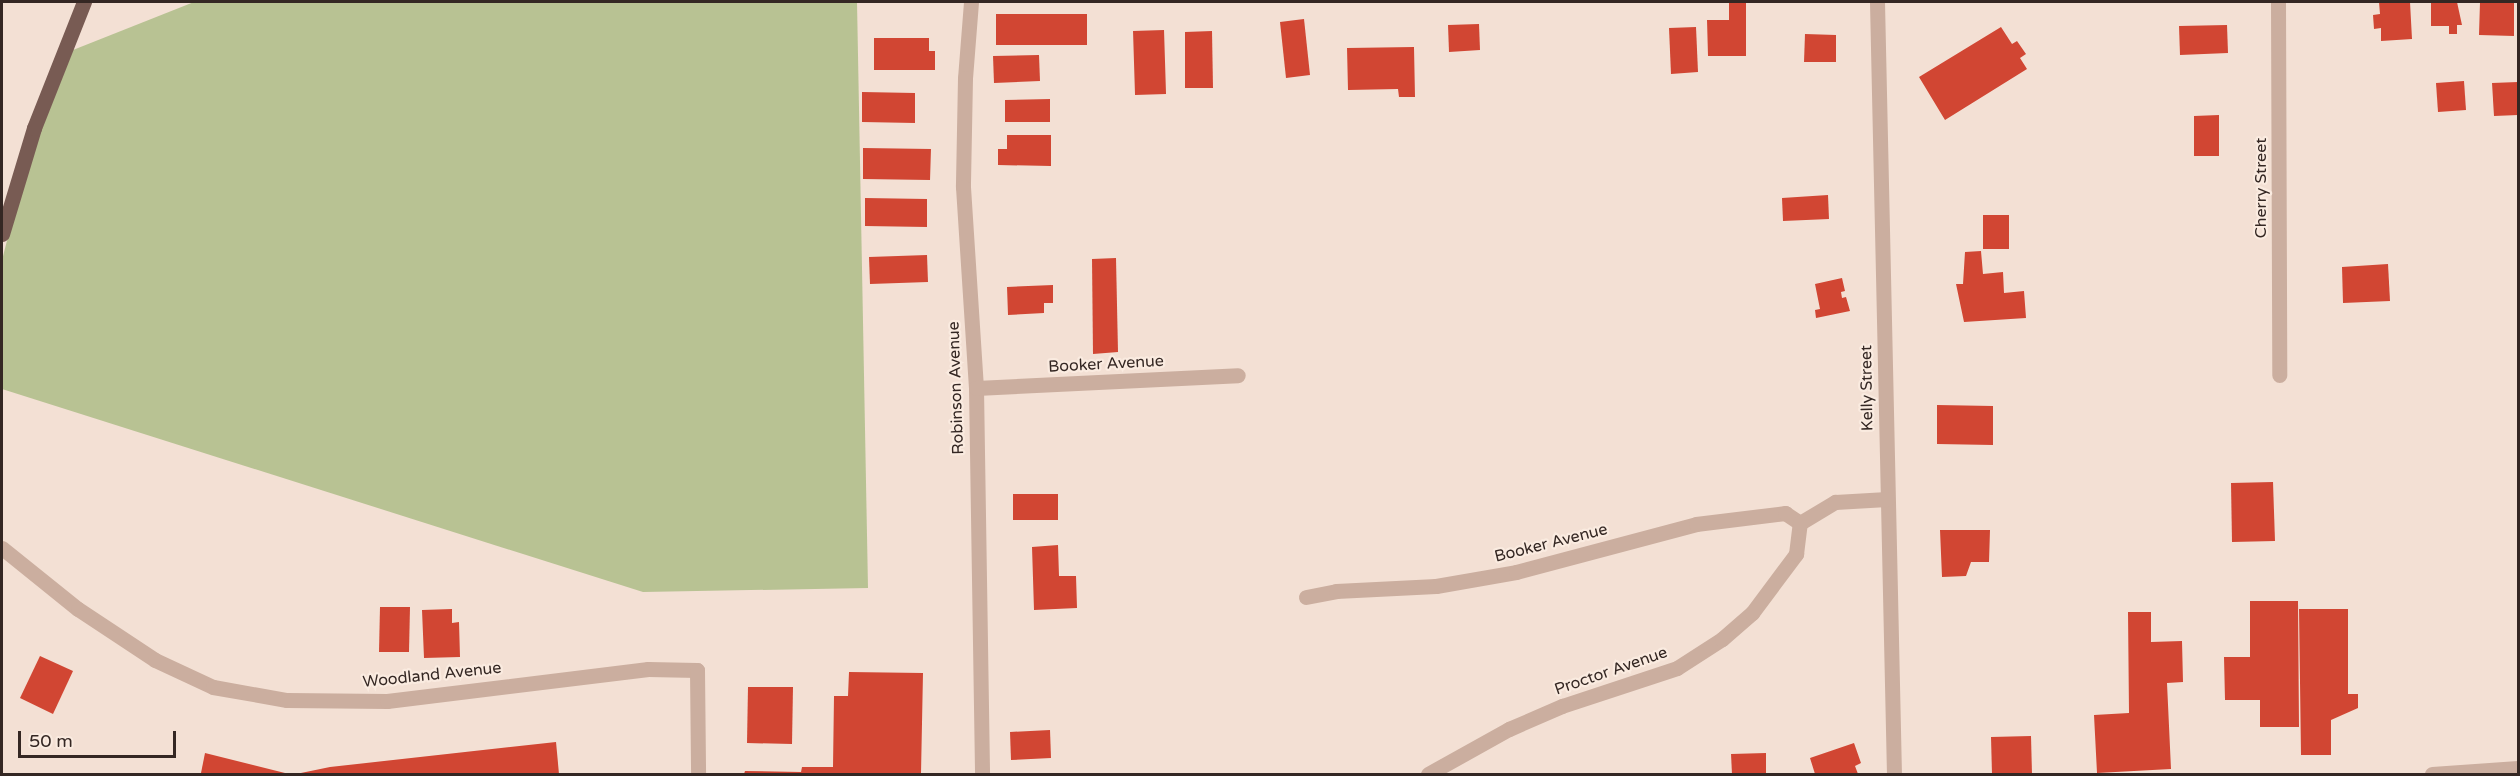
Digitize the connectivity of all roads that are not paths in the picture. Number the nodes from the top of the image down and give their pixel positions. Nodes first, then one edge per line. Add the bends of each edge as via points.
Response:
1 (84, 2) edge
2 (971, 2) edge
3 (1877, 2) edge
4 (2278, 2) edge
5 (2, 234) edge
6 (1238, 375) dead end
7 (2279, 375) dead end
8 (976, 388) junction
9 (1887, 499) junction
10 (1800, 523) junction
11 (2, 548) edge
12 (1306, 597) dead end
13 (2518, 768) edge
14 (698, 774) edge
15 (982, 774) edge
16 (1428, 774) edge
17 (1894, 774) edge
18 (2432, 774) edge

1 - 5 main road via 34,128
2 - 8 street, Robinson Avenue via 963,187
3 - 9 street, Kelly Street
4 - 7 street, Cherry Street
6 - 8 street, Booker Avenue
8 - 15 street, Robinson Avenue
9 - 10 street via 1835,502
9 - 17 street, Kelly Street
10 - 12 street, Booker Avenue via 1785,513 1696,524 1516,572 1436,586 1336,591
10 - 16 street, Proctor Avenue via 1796,554 1752,613 1722,639 1677,668 1562,706 1509,729
11 - 14 street, Woodland Avenue via 78,609 155,660 213,687 287,700 387,701 648,669 697,670
13 - 18 street

